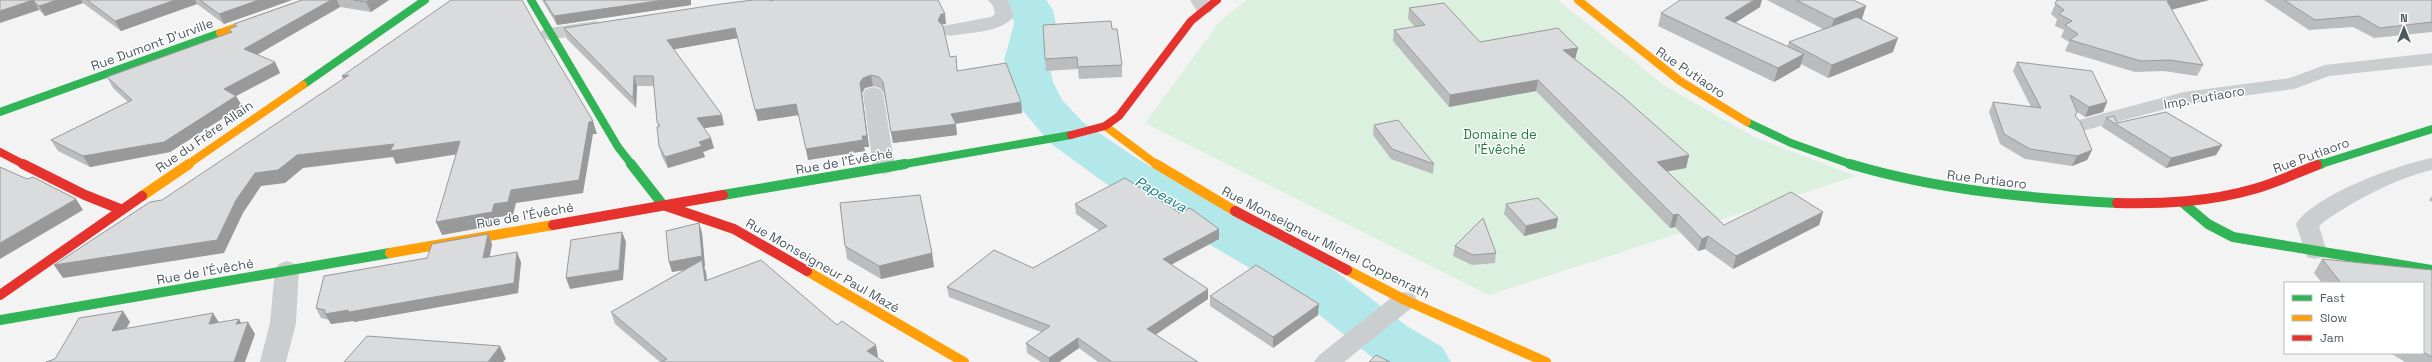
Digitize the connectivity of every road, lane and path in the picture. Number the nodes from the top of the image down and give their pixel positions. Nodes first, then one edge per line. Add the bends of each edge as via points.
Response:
1 (313, 0) edge
2 (425, 0) edge
3 (531, 0) edge
4 (997, 0) edge
5 (1578, 0) edge
6 (1207, 3) edge
7 (612, 24) edge
8 (950, 30) dead end
9 (549, 34) junction
10 (2432, 59) edge
11 (873, 93) dead end
12 (0, 112) edge
13 (2082, 125) edge
14 (1105, 126) junction
15 (2432, 128) edge
16 (0, 152) edge
17 (2432, 164) edge
18 (884, 167) junction
19 (2182, 202) junction
20 (663, 205) junction
21 (120, 209) junction
22 (2315, 252) junction
23 (287, 269) junction
24 (2432, 270) edge
25 (0, 295) edge
26 (1405, 300) junction
27 (0, 320) edge
28 (273, 362) edge
29 (964, 362) edge
30 (1326, 362) edge
31 (1546, 362) edge

1 - 12 main road, Rue Dumont D'urville
2 - 21 main road, Rue du Frère Allain
3 - 9 main road
4 - 8 street via 1002,4 1005,16 997,22
5 - 19 main road, Rue Putiaoro via 1667,75 1706,100 1773,134 1879,174 1927,185 2016,196 2109,203
6 - 14 main road, Rue de l'Évêché via 1123,112
7 - 9 street
9 - 20 main road via 618,147
10 - 13 street, Imp. Putiaoro via 2325,72 2294,84 2184,98
11 - 18 street
14 - 18 main road, Rue de l'Évêché via 1089,132
14 - 26 main road, Rue Monseigneur Michel Coppenrath via 1160,166 1213,199
15 - 19 main road, Rue Putiaoro via 2318,165 2258,188 2237,194
16 - 21 main road via 85,195
17 - 22 street via 2381,181 2318,214 2307,224
18 - 20 main road, Rue de l'Évêché
19 - 22 main road via 2208,224 2233,237
20 - 23 main road, Rue de l'Évêché
20 - 29 main road, Rue Monseigneur Paul Mazé via 734,229
21 - 25 main road, Rue du Frère Allain
22 - 24 main road
23 - 27 main road, Rue de l'Évêché
23 - 28 street via 283,323
26 - 30 street
26 - 31 main road, Rue Monseigneur Michel Coppenrath

